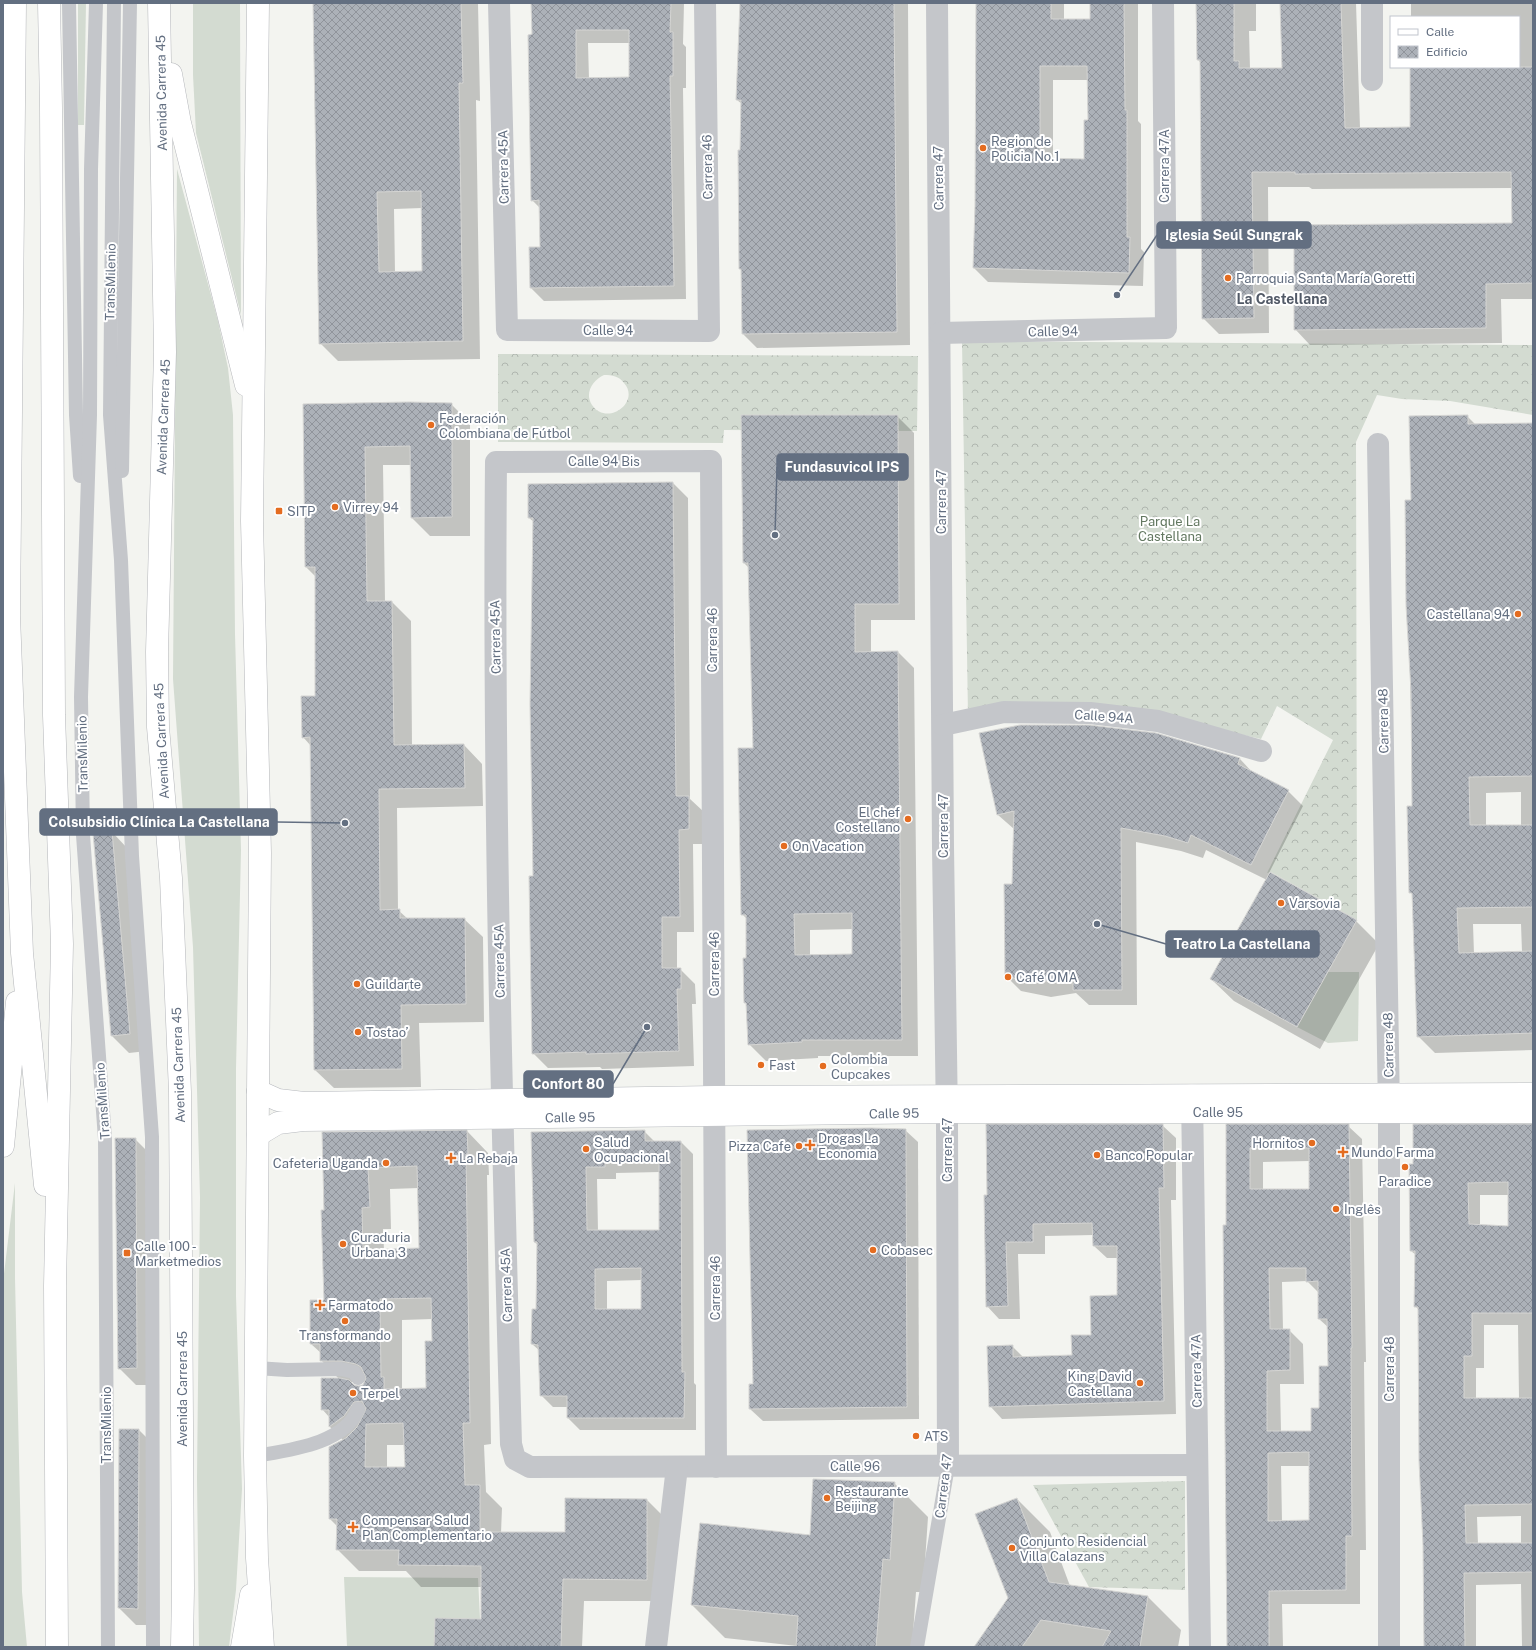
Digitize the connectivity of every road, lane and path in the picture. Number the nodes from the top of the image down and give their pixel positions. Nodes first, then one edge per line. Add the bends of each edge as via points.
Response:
1 (15, 3) edge
2 (49, 3) edge
3 (69, 3) edge
4 (96, 3) edge
5 (114, 3) edge
6 (130, 3) edge
7 (258, 3) edge
8 (499, 3) edge
9 (705, 3) edge
10 (937, 3) edge
11 (1163, 3) edge
12 (1372, 3) edge
13 (159, 7) edge
14 (1372, 80) dead end
15 (1166, 328) joint
16 (507, 330) joint
17 (709, 331) joint
18 (940, 333) junction
19 (253, 415) junction
20 (1378, 444) dead end
21 (712, 461) joint
22 (496, 462) joint
23 (84, 556) junction
24 (121, 560) junction
25 (942, 725) junction
26 (1261, 751) dead end
27 (22, 953) junction
28 (258, 1091) junction
29 (1533, 1094) edge
30 (1192, 1103) junction
31 (1389, 1103) junction
32 (946, 1104) junction
33 (715, 1106) junction
34 (502, 1109) junction
35 (1533, 1112) edge
36 (258, 1135) junction
37 (3, 1146) edge
38 (55, 1286) junction
39 (256, 1368) junction
40 (358, 1378) dead end
41 (358, 1409) dead end
42 (256, 1456) junction
43 (515, 1460) joint
44 (1197, 1465) junction
45 (948, 1466) junction
46 (677, 1467) junction
47 (716, 1467) junction
48 (257, 1558) junction
49 (57, 1647) edge
50 (108, 1647) edge
51 (153, 1647) edge
52 (182, 1647) edge
53 (242, 1647) edge
54 (263, 1647) edge
55 (657, 1647) edge
56 (917, 1647) edge
57 (1200, 1647) edge
58 (1389, 1647) edge

1 - 27 main road via 9,616
2 - 38 main road via 54,715 62,944
3 - 23 lane, TransMilenio via 76,415
4 - 23 lane, TransMilenio via 91,169 90,415
5 - 24 lane, TransMilenio via 110,415
6 - 24 lane, TransMilenio
7 - 19 main road
8 - 16 street, Carrera 45A
9 - 17 street, Carrera 46
10 - 18 street, Carrera 47
11 - 15 street, Carrera 47A
12 - 14 street
13 - 19 main road via 180,123
13 - 52 main road, Avenida Carrera 45 via 165,352 157,667 158,727 170,878 180,1092
15 - 18 street, Calle 94
16 - 17 street, Calle 94
18 - 25 street, Carrera 47
19 - 28 main road via 252,528 260,853
20 - 31 street, Carrera 48
21 - 22 street, Calle 94 Bis
21 - 33 street, Carrera 46
22 - 34 street, Carrera 45A via 495,596
23 - 50 lane, TransMilenio via 82,835 105,1139
24 - 51 lane, TransMilenio via 132,856 152,1138
25 - 26 street, Calle 94A via 1004,712 1090,713 1158,721
25 - 32 street, Carrera 47
27 - 37 main road
27 - 38 main road
28 - 34 main road, Calle 95 via 278,1100 304,1103
28 - 36 main road
29 - 31 main road, Calle 95
30 - 31 main road, Calle 95
30 - 32 main road, Calle 95
30 - 44 street, Carrera 47A
31 - 35 main road, Calle 95
31 - 58 street, Carrera 48
32 - 33 main road, Calle 95
32 - 45 street, Carrera 47
33 - 34 main road, Calle 95
33 - 47 street, Carrera 46
34 - 36 main road, Calle 95 via 290,1121 278,1123
34 - 43 street, Carrera 45A via 511,1444
36 - 39 main road
38 - 49 main road
39 - 40 lane via 341,1369 354,1372
39 - 42 main road
41 - 42 lane via 345,1428 333,1436 288,1450
42 - 48 main road
43 - 46 street, Calle 96 via 530,1467
44 - 45 street, Calle 96
44 - 57 street, Carrera 47A
45 - 47 street, Calle 96
45 - 56 lane, Carrera 47
46 - 47 street, Calle 96
46 - 55 street
48 - 53 main road
48 - 54 main road

